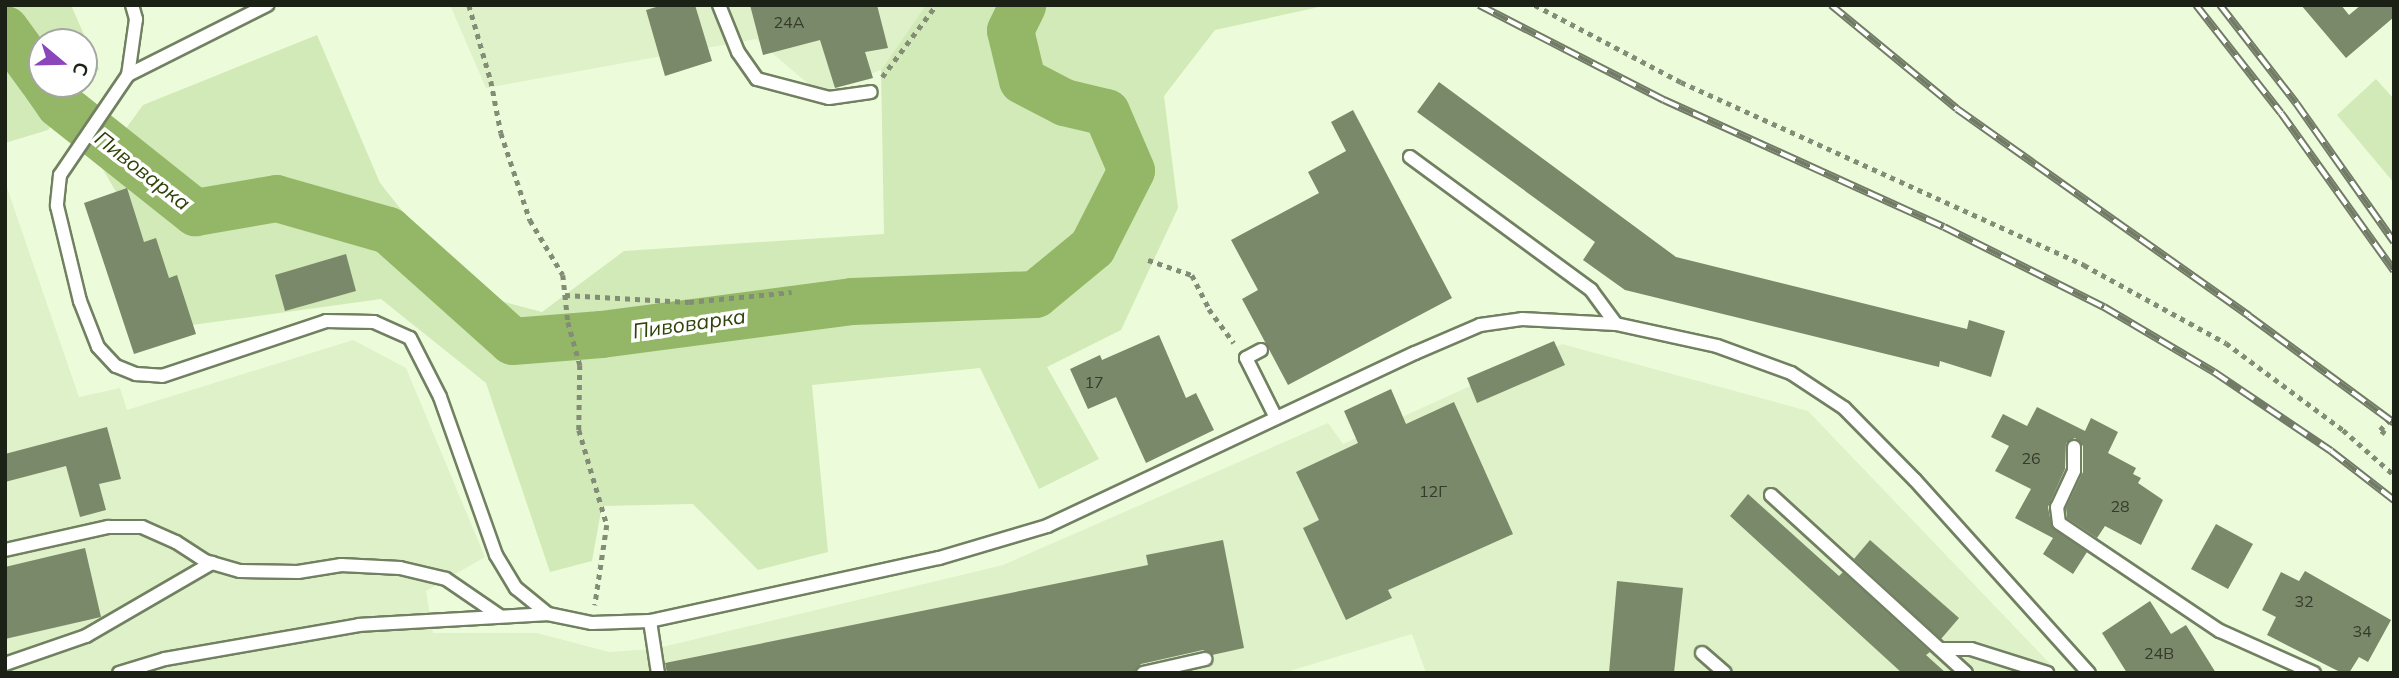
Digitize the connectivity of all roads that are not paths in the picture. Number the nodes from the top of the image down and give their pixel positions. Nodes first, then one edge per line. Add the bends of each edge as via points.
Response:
1 (132, 5) edge
2 (267, 5) edge
3 (719, 5) edge
4 (128, 75) junction
5 (871, 92) road end
6 (1410, 157) dead end
7 (1616, 324) junction
8 (1261, 350) dead end
9 (1276, 418) junction
10 (2074, 447) dead end
11 (1771, 495) dead end
12 (5, 551) edge
13 (212, 563) junction
14 (548, 614) junction
15 (500, 616) junction
16 (650, 621) junction
17 (1940, 649) junction
18 (1702, 653) dead end
19 (1205, 659) dead end
20 (5, 664) edge
21 (119, 673) edge
22 (658, 673) edge
23 (1143, 673) edge
24 (1725, 673) edge
25 (1966, 673) edge
26 (2047, 673) edge
27 (2089, 673) edge
28 (2314, 673) edge

1 - 4 lane via 136,19
2 - 4 lane
3 - 5 lane via 738,52 757,79 829,98
4 - 14 lane via 60,175 57,206 80,301 98,347 116,366 136,374 162,376 326,321 374,322 410,338 440,397 496,555 516,588
6 - 7 lane via 1591,290
7 - 9 lane via 1522,319 1480,325
7 - 27 lane via 1717,346 1791,373 1844,408
8 - 9 lane via 1245,358
9 - 16 lane via 1046,527 939,558
10 - 28 lane via 2074,471 2057,507 2059,523 2220,631
11 - 17 lane
12 - 13 lane via 108,527 142,527
13 - 15 lane via 240,571 298,572 341,565 400,568 446,579
13 - 20 lane via 86,636
14 - 15 lane
14 - 16 lane via 592,623
15 - 21 lane via 359,625 165,659
16 - 22 lane
17 - 25 lane
17 - 26 lane via 1971,649
18 - 24 lane
19 - 23 lane

